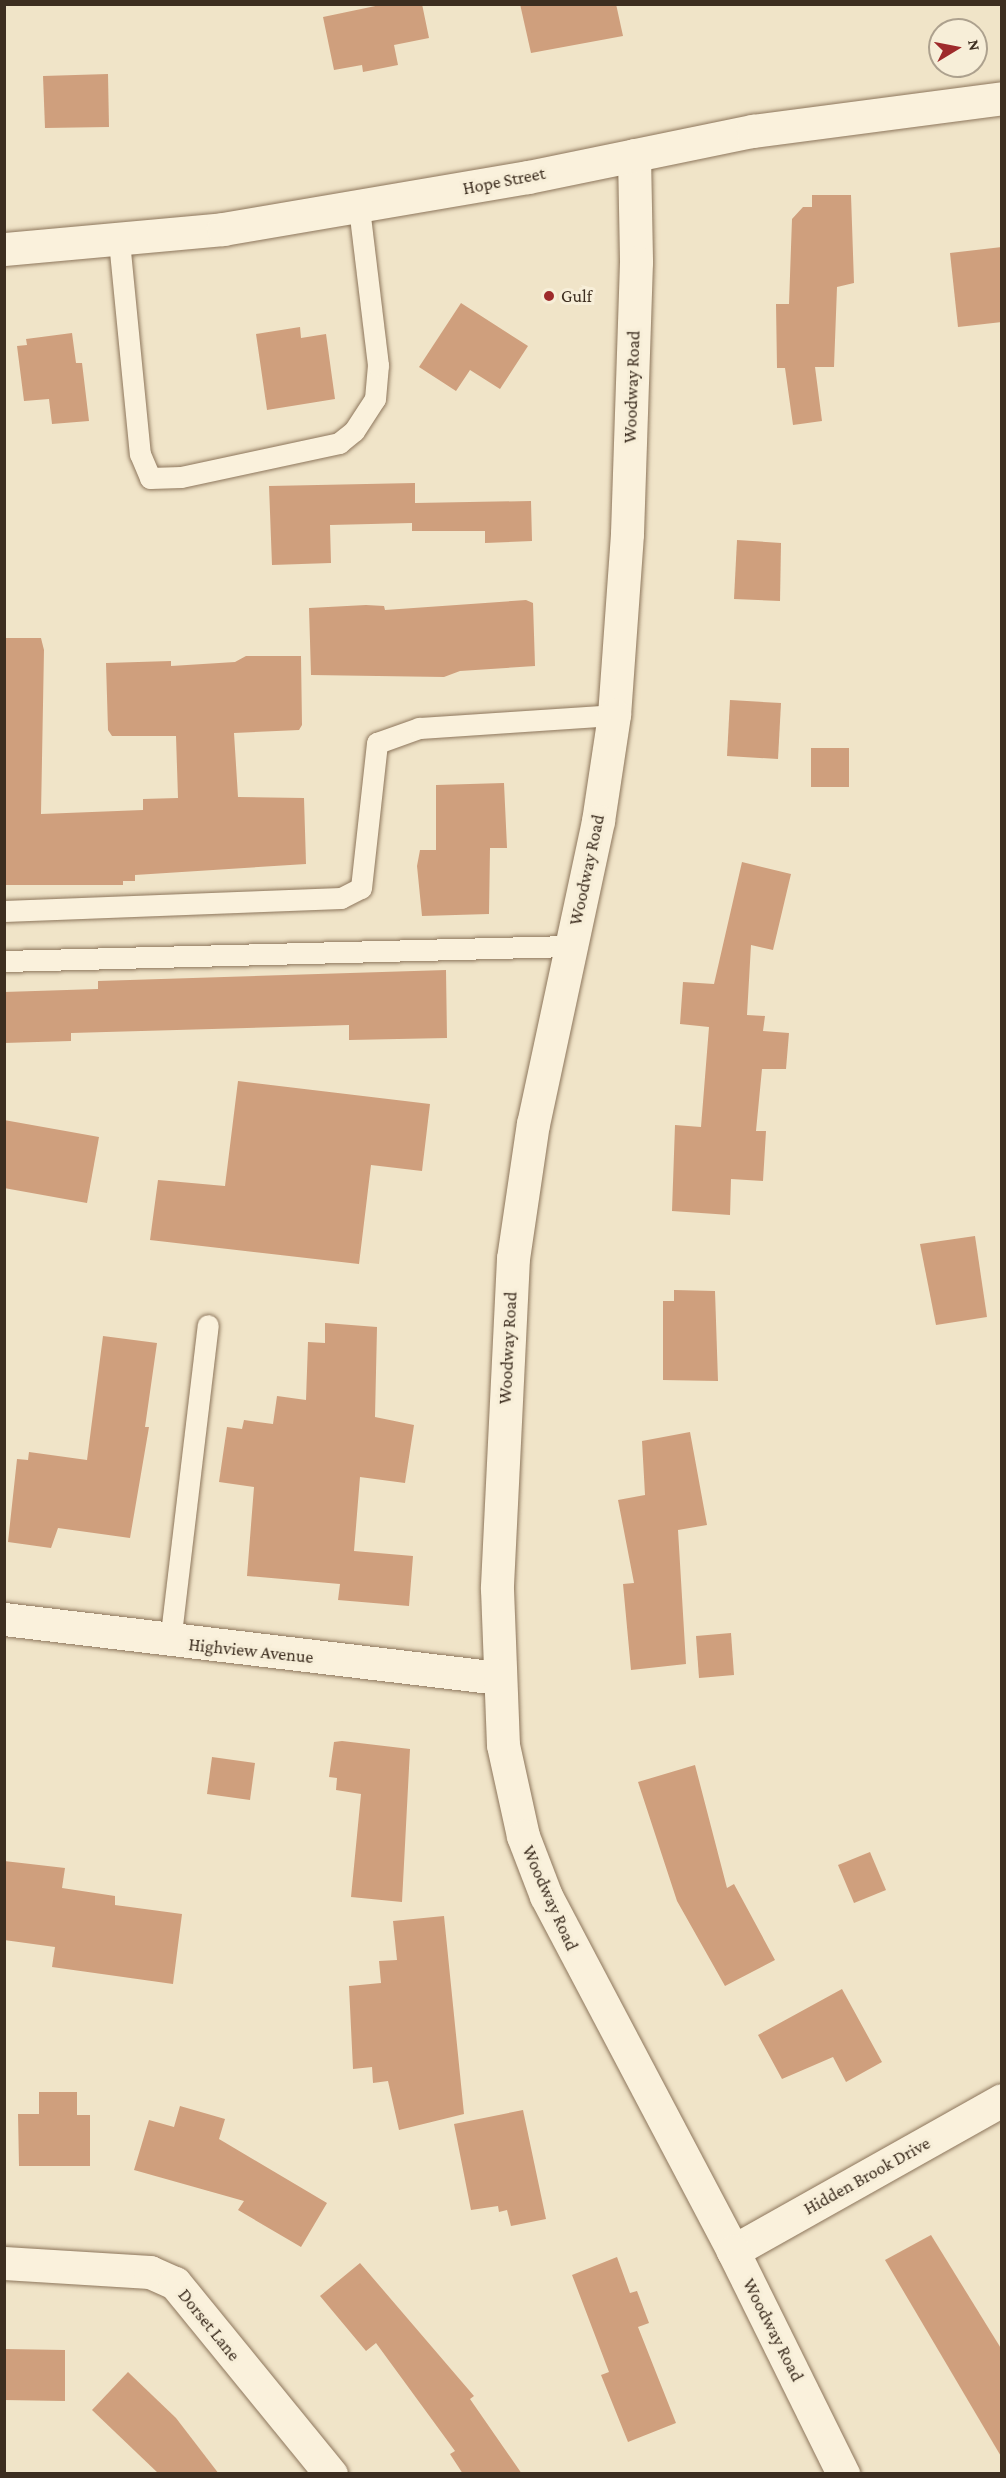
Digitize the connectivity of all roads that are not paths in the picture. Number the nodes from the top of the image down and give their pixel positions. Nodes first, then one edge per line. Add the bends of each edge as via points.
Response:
1 (1002, 98) edge
2 (634, 155) junction
3 (360, 208) junction
4 (119, 241) junction
5 (4, 249) edge
6 (614, 715) junction
7 (4, 911) edge
8 (572, 946) junction
9 (4, 961) edge
10 (208, 1324) dead end
11 (4, 1619) edge
12 (170, 1642) junction
13 (497, 1678) junction
14 (1002, 2100) edge
15 (733, 2251) junction
16 (4, 2263) edge
17 (331, 2474) edge
18 (843, 2474) edge

1 - 2 street, Hope Street via 845,117
2 - 3 street, Hope Street
2 - 6 street, Woodway Road via 636,262 627,534
3 - 4 street, Hope Street
3 - 4 lane via 378,365 375,399 354,431 339,443 181,477 150,478 140,454
4 - 5 street, Hope Street
6 - 7 lane via 419,728 377,743 362,888 341,898
6 - 8 street, Woodway Road via 598,821
8 - 9 lane
8 - 13 street, Woodway Road via 533,1123 513,1258 497,1589
10 - 12 lane
11 - 12 street, Highview Avenue
12 - 13 street, Highview Avenue
13 - 15 street, Woodway Road via 513,1797 533,1867
14 - 15 street, Hidden Brook Drive
15 - 18 street, Woodway Road
16 - 17 street, Dorset Lane via 150,2272 175,2283

